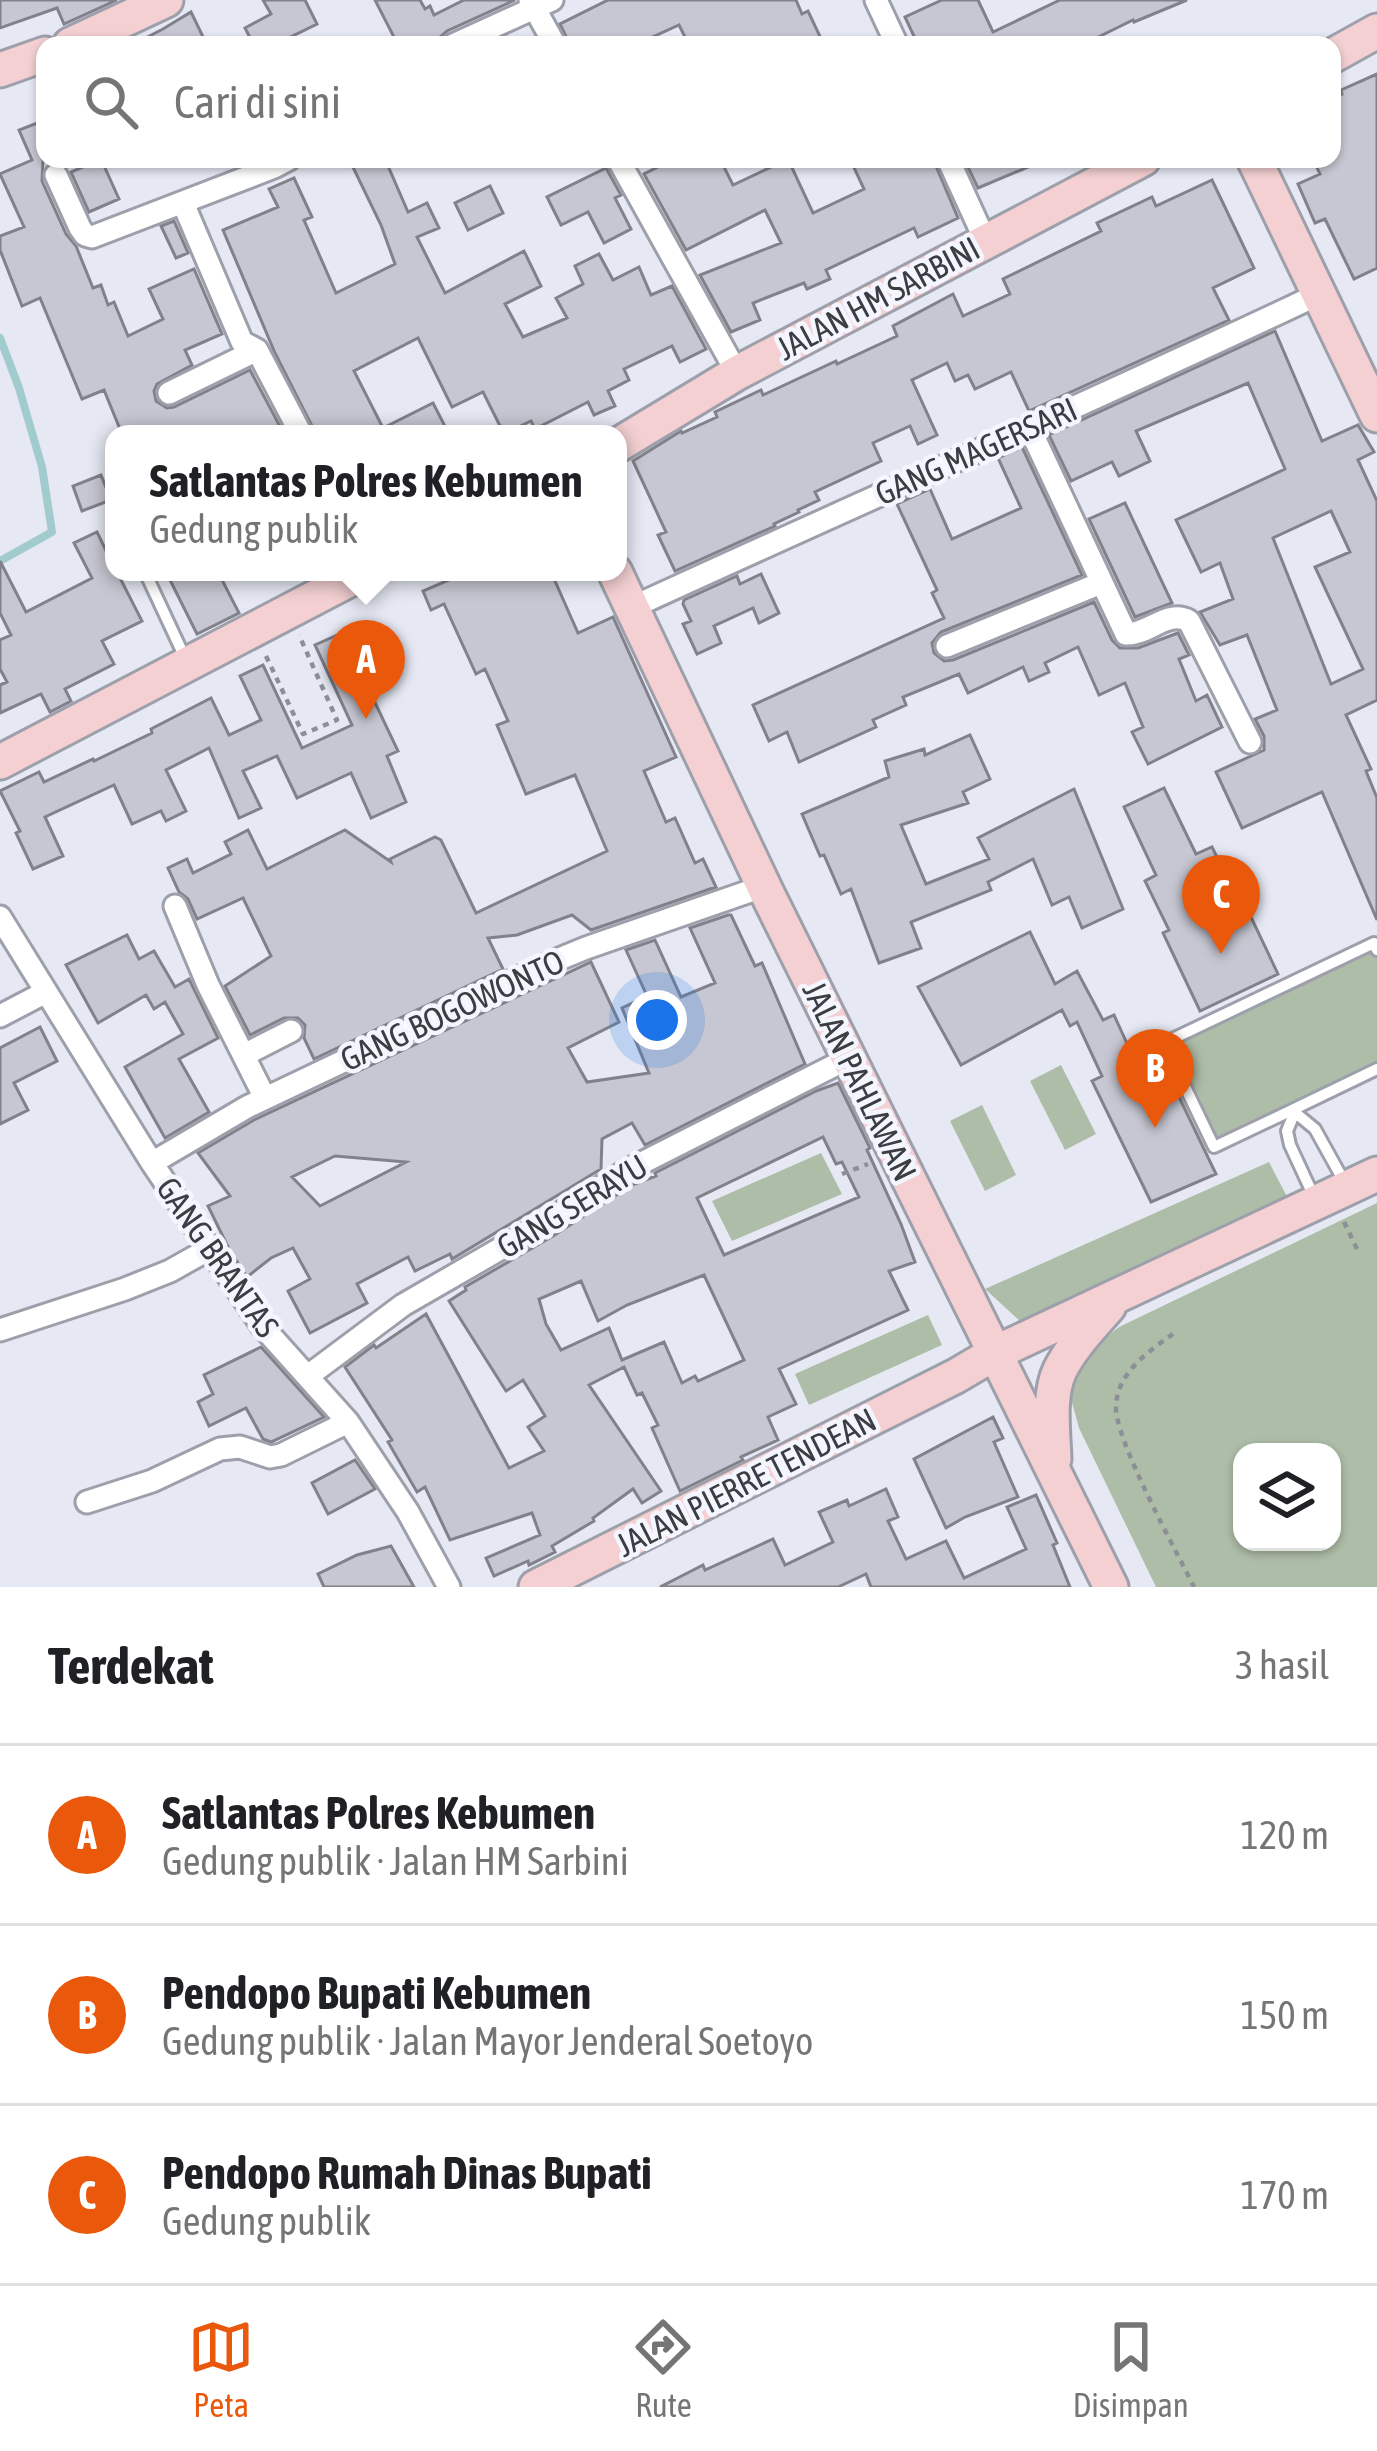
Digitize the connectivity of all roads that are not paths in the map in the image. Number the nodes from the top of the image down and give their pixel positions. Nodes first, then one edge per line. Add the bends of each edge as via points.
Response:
1 (166, 0) edge
2 (876, 0) edge
3 (539, 3) edge
4 (1377, 31) edge
5 (89, 36) edge
6 (471, 36) edge
7 (552, 36) edge
8 (893, 36) edge
9 (1341, 51) edge
10 (36, 57) edge
11 (0, 70) edge
12 (267, 168) edge
13 (623, 168) edge
14 (952, 168) edge
15 (1125, 168) edge
16 (1258, 168) edge
17 (56, 175) dead end
18 (183, 203) junction
19 (985, 240) junction
20 (1319, 294) junction
21 (257, 350) junction
22 (737, 374) junction
23 (169, 393) dead end
24 (1377, 415) edge
25 (296, 425) edge
26 (1030, 429) junction
27 (627, 440) edge
28 (149, 581) edge
29 (346, 581) edge
30 (620, 581) edge
31 (1101, 583) junction
32 (633, 607) junction
33 (947, 646) dead end
34 (188, 663) junction
35 (1250, 742) dead end
36 (0, 763) edge
37 (766, 891) junction
38 (175, 906) dead end
39 (0, 917) edge
40 (1377, 950) edge
41 (44, 993) junction
42 (0, 1016) edge
43 (291, 1031) dead end
44 (244, 1055) junction
45 (849, 1058) junction
46 (1377, 1069) edge
47 (265, 1098) junction
48 (1293, 1112) junction
49 (152, 1163) junction
50 (1362, 1181) edge
51 (1316, 1202) junction
52 (211, 1248) junction
53 (1118, 1296) junction
54 (971, 1304) junction
55 (0, 1330) edge
56 (1035, 1335) junction
57 (995, 1353) junction
58 (308, 1376) junction
59 (956, 1376) junction
60 (1017, 1397) junction
61 (348, 1422) junction
62 (1054, 1473) junction
63 (86, 1502) dead end
64 (449, 1587) edge
65 (536, 1587) edge
66 (1111, 1587) edge

1 - 5 main road
2 - 8 street
3 - 6 street
3 - 7 street
4 - 9 main road
10 - 11 main road
12 - 18 street
13 - 22 street
14 - 19 street
15 - 19 main road, JALAN HM SARBINI
16 - 20 main road
17 - 18 street via 92,237
18 - 21 street via 242,342
19 - 22 main road, JALAN HM SARBINI
20 - 24 main road
20 - 26 street, GANG MAGERSARI
21 - 23 street
21 - 25 street
22 - 27 main road, JALAN HM SARBINI
26 - 31 street
26 - 32 street, GANG MAGERSARI
28 - 34 lane
29 - 34 main road
30 - 32 main road, JALAN PAHLAWAN
31 - 33 street
31 - 35 street via 1126,634 1174,616 1189,621
32 - 37 main road, JALAN PAHLAWAN
34 - 36 main road
37 - 45 main road, JALAN PAHLAWAN
37 - 47 street, GANG BOGOWONTO via 586,948
38 - 44 street
39 - 41 street, GANG BRANTAS
40 - 48 lane via 1374,943 1164,1043 1214,1147
41 - 42 street
41 - 49 street, GANG BRANTAS
43 - 44 street
44 - 47 street
45 - 54 main road, JALAN PAHLAWAN
45 - 58 street, GANG SERAYU via 626,1171 404,1306
46 - 48 lane
47 - 49 street, GANG BOGOWONTO
48 - 50 lane
48 - 51 lane via 1289,1144
49 - 52 street, GANG BRANTAS
50 - 51 main road, JALAN PIERRE TENDEAN
51 - 53 main road, JALAN PIERRE TENDEAN
52 - 55 street via 125,1289
52 - 58 street, GANG BRANTAS via 262,1326
53 - 56 main road, JALAN PIERRE TENDEAN
53 - 62 main road via 1058,1373
54 - 56 main road
54 - 57 main road, JALAN PAHLAWAN
56 - 57 main road, JALAN PIERRE TENDEAN
57 - 59 main road, JALAN PIERRE TENDEAN
57 - 60 main road, JALAN PAHLAWAN
58 - 61 street, GANG BRANTAS
59 - 60 main road
59 - 65 main road, JALAN PIERRE TENDEAN
60 - 62 main road, JALAN PAHLAWAN
61 - 63 street via 281,1455 220,1449
61 - 64 street, GANG BRANTAS
62 - 66 main road, JALAN PAHLAWAN

